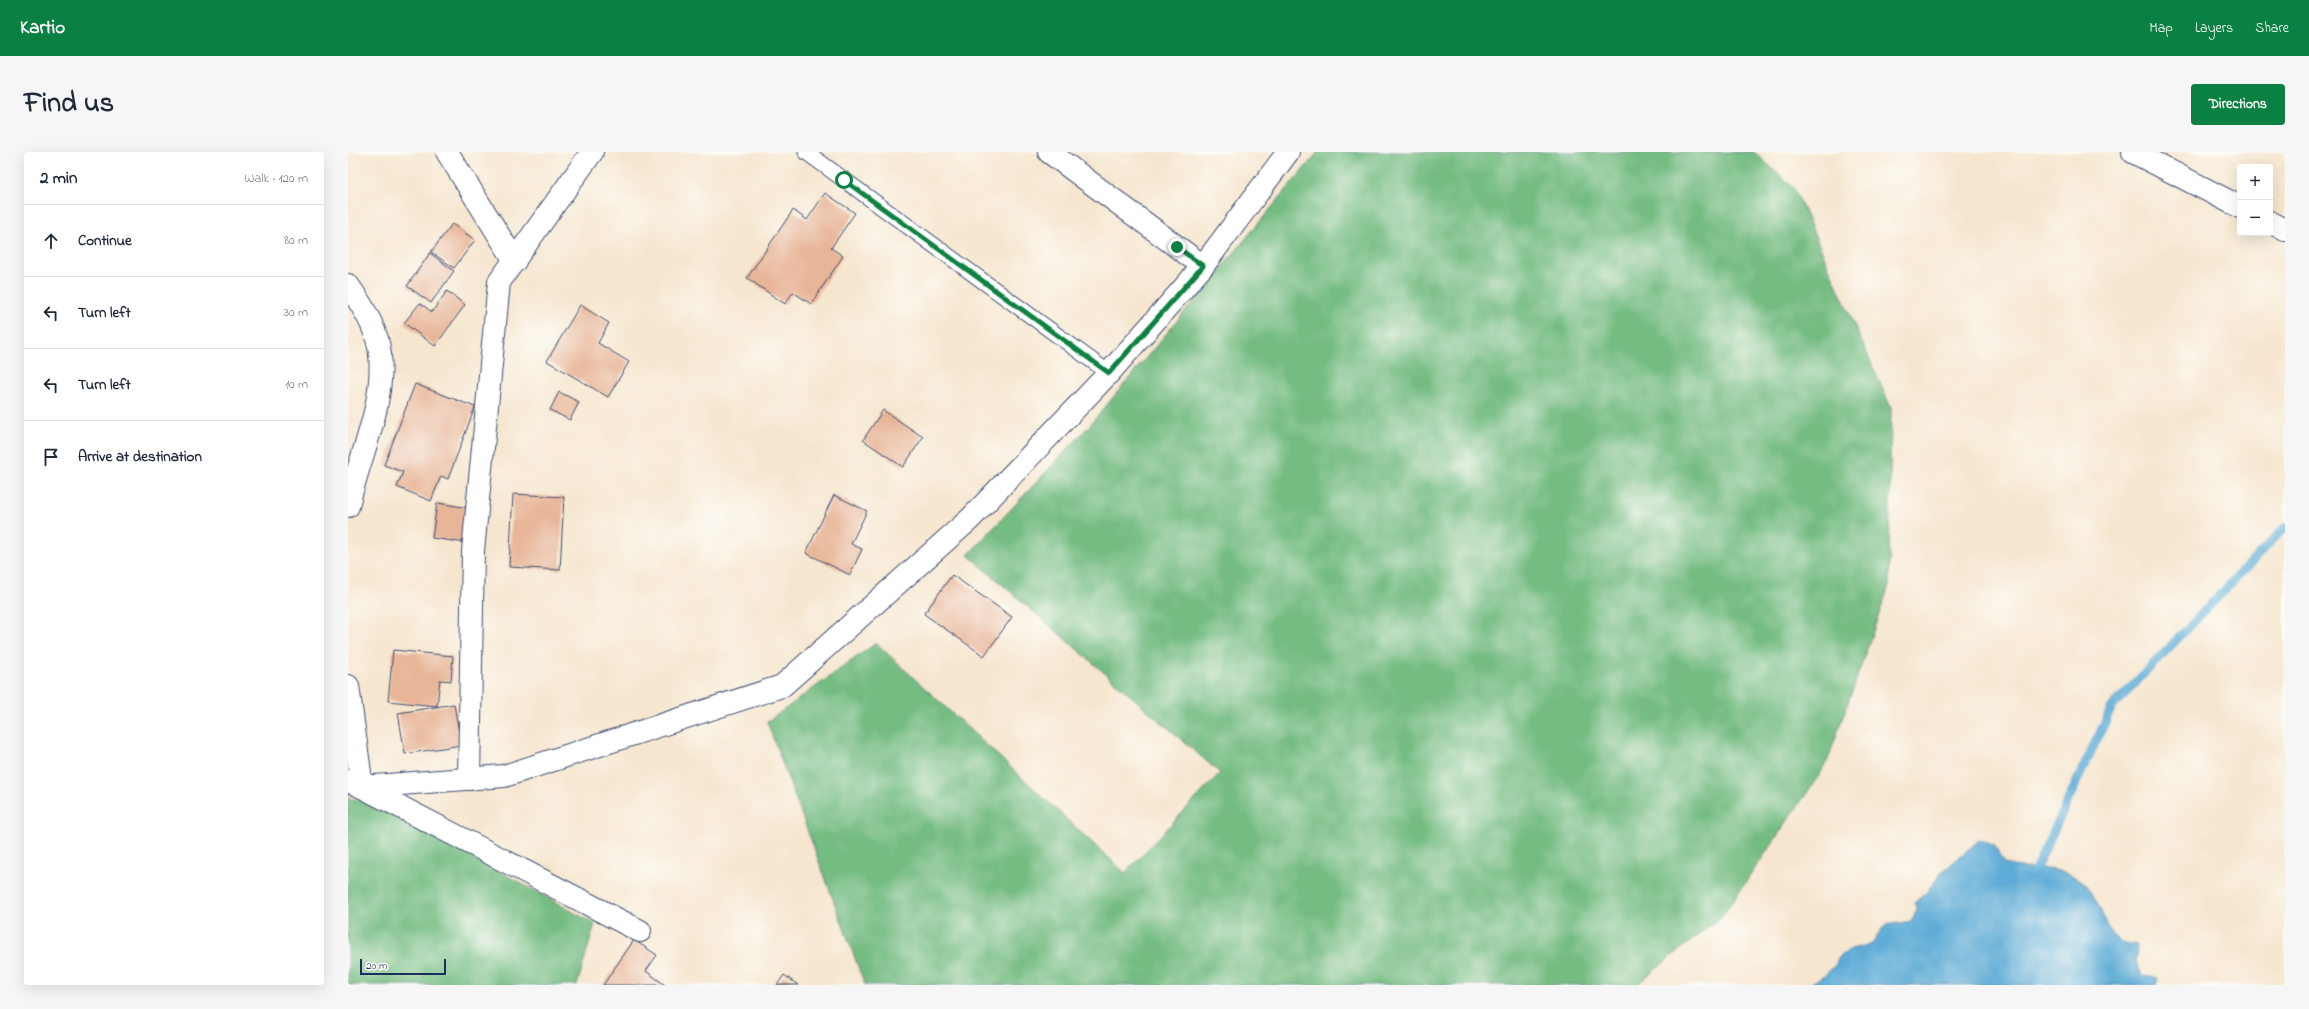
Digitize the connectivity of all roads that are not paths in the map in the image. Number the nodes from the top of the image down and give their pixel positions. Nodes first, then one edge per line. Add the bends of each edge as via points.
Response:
1 (447, 152) edge
2 (592, 152) edge
3 (806, 152) edge
4 (1049, 152) edge
5 (1288, 152) edge
6 (2133, 152) edge
7 (2237, 205) edge
8 (2273, 224) edge
9 (2285, 230) edge
10 (515, 261) junction
11 (1203, 266) junction
12 (348, 285) edge
13 (1109, 373) junction
14 (348, 506) edge
15 (348, 686) edge
16 (469, 779) junction
17 (355, 784) edge
18 (640, 931) dead end

1 - 10 street
2 - 10 street
3 - 13 lane
4 - 11 street
5 - 11 street
6 - 7 street
8 - 9 street
10 - 16 street via 499,282 473,551
11 - 13 street
12 - 14 street via 365,309 380,353 379,388 364,453
13 - 16 street via 970,519 782,686 504,776
15 - 17 street
16 - 17 street
17 - 18 street

